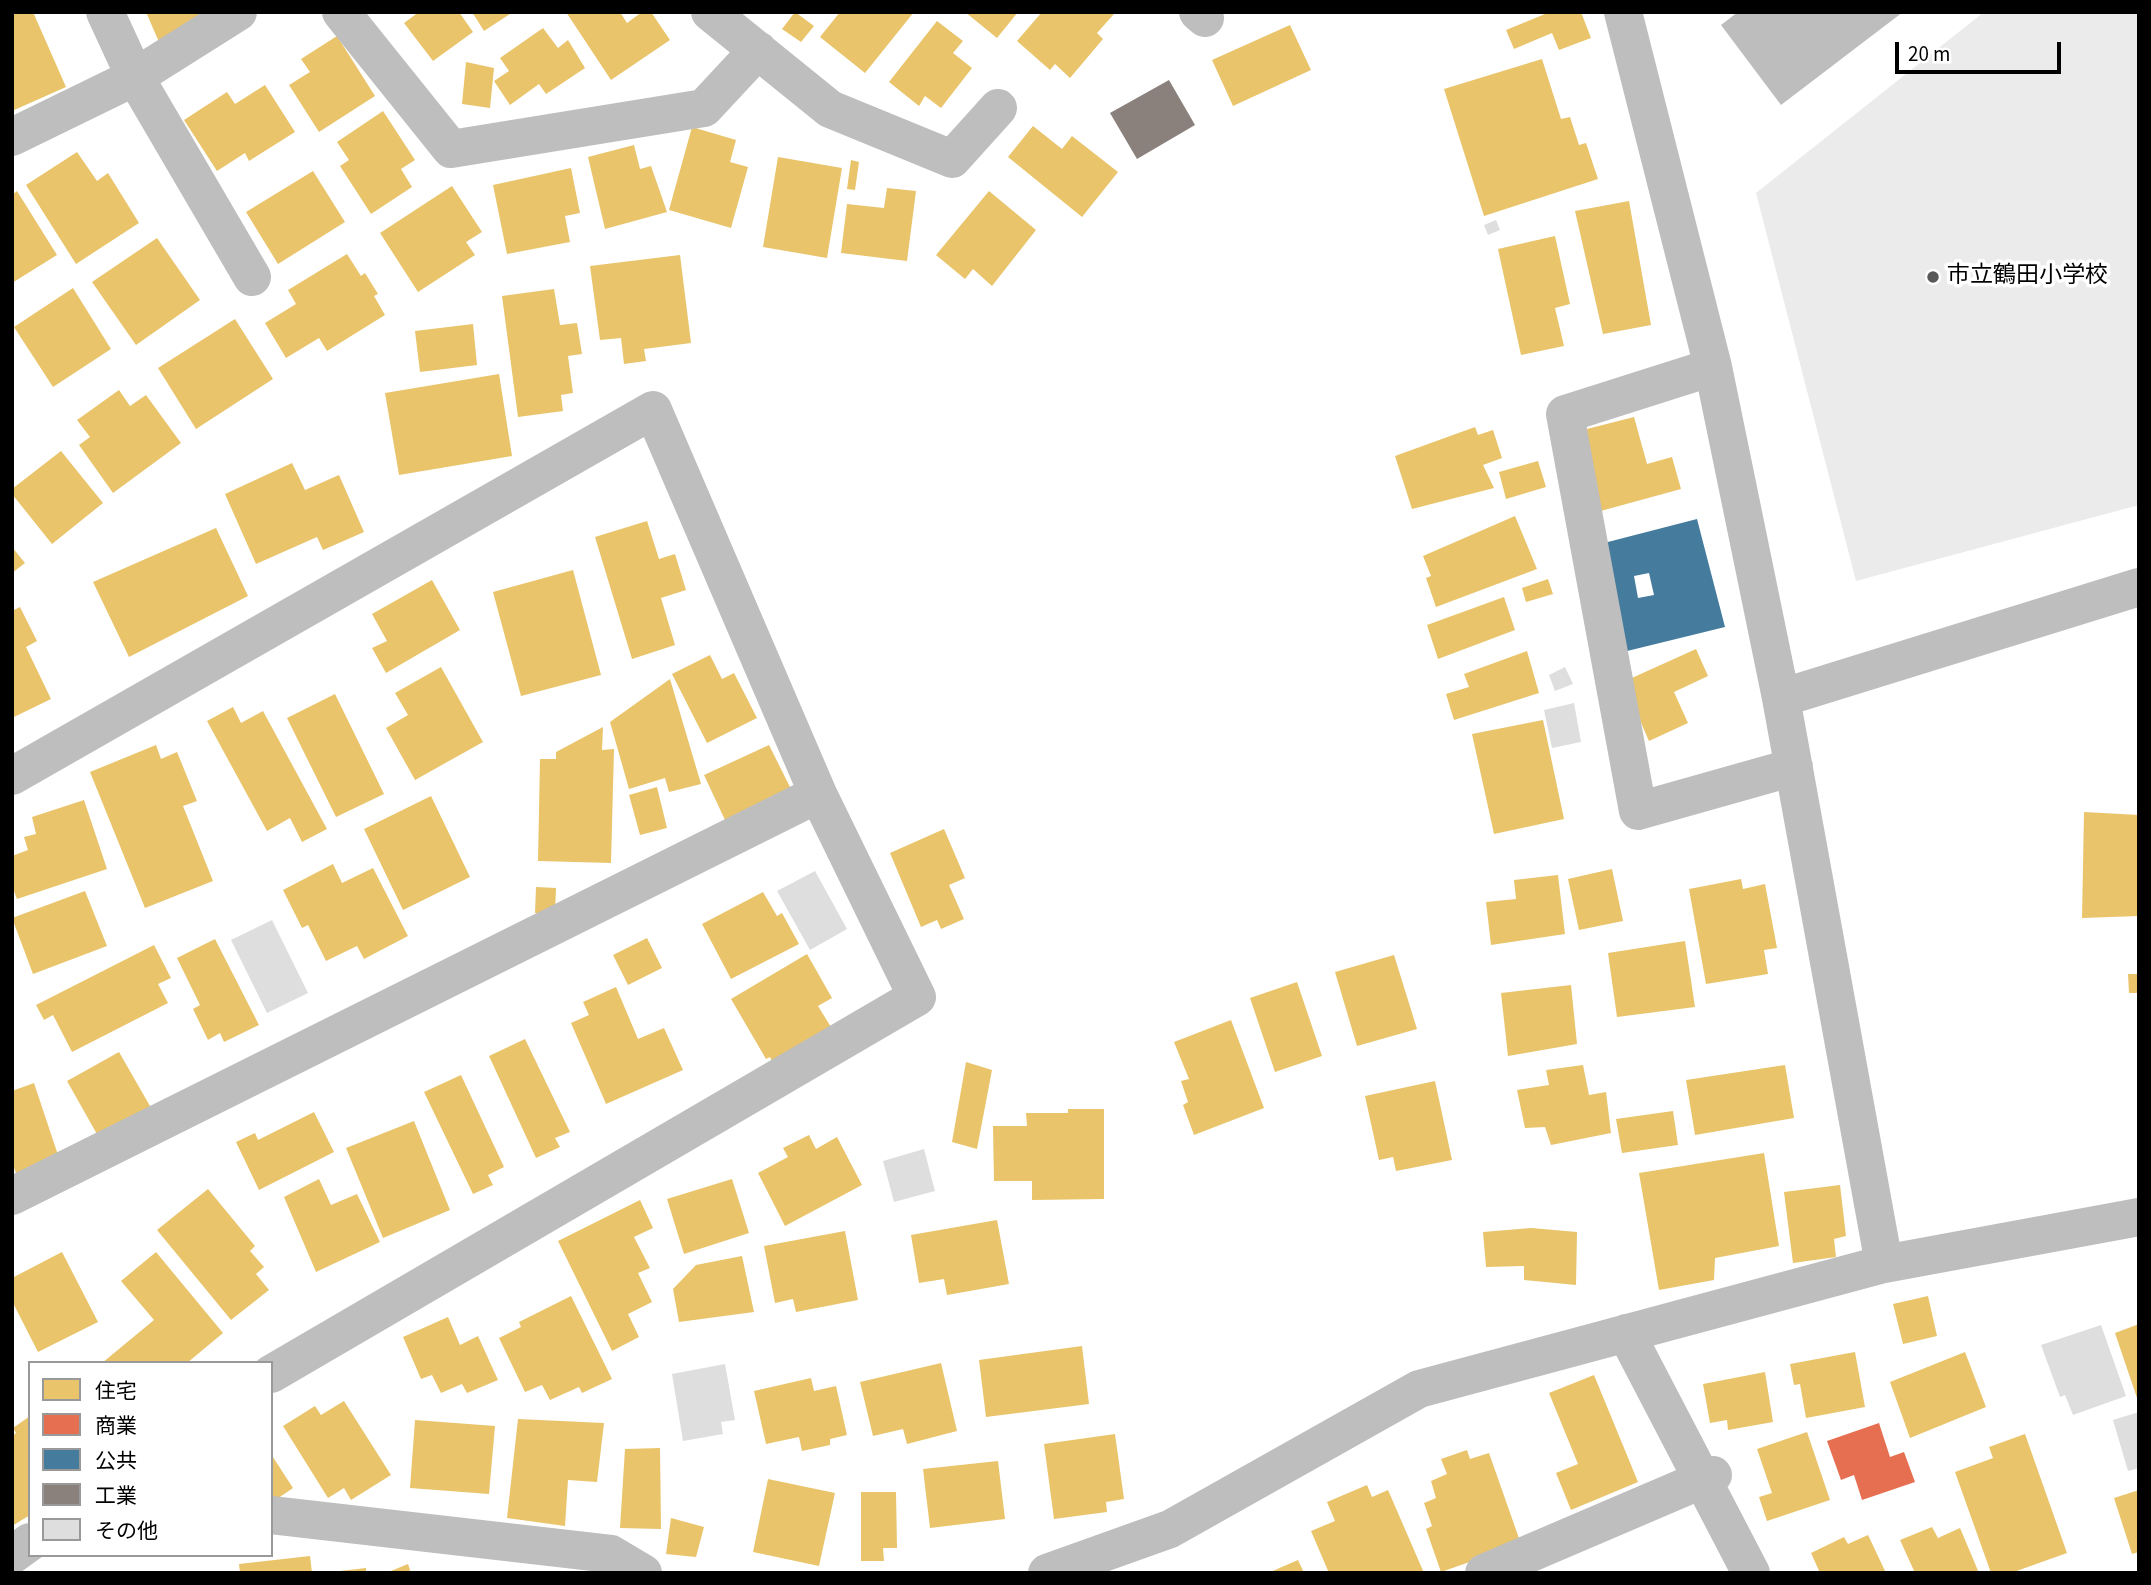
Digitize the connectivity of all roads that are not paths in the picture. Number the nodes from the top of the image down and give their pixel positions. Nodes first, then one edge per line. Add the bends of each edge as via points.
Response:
1 (105, 12) edge
2 (238, 12) edge
3 (341, 12) edge
4 (710, 12) edge
5 (1623, 12) edge
6 (758, 50) junction
7 (135, 77) junction
8 (998, 108) dead end
9 (12, 137) edge
10 (252, 277) dead end
11 (1713, 367) junction
12 (2139, 587) edge
13 (1781, 698) junction
14 (1794, 767) junction
15 (12, 776) edge
16 (818, 794) junction
17 (12, 1196) edge
18 (2139, 1217) edge
19 (1884, 1264) junction
20 (1626, 1333) junction
21 (273, 1373) edge
22 (1709, 1478) junction
23 (273, 1515) edge
24 (28, 1543) edge
25 (12, 1555) edge
26 (643, 1573) edge
27 (1047, 1573) edge
28 (1484, 1573) edge
29 (1751, 1573) edge

1 - 7 street
2 - 7 street
3 - 6 street via 451,149 704,108
4 - 6 street
5 - 11 street
6 - 8 street via 830,108 952,159
7 - 9 street
7 - 10 street
11 - 13 street
11 - 14 street via 1565,414 1637,811
12 - 13 street
13 - 14 street
14 - 19 street
15 - 16 street via 653,410
16 - 17 street
16 - 21 street via 917,997
18 - 19 street
19 - 20 street
20 - 22 street
20 - 27 street via 1419,1389 1170,1529
22 - 28 street
22 - 29 street
23 - 26 street via 611,1554
24 - 25 street

